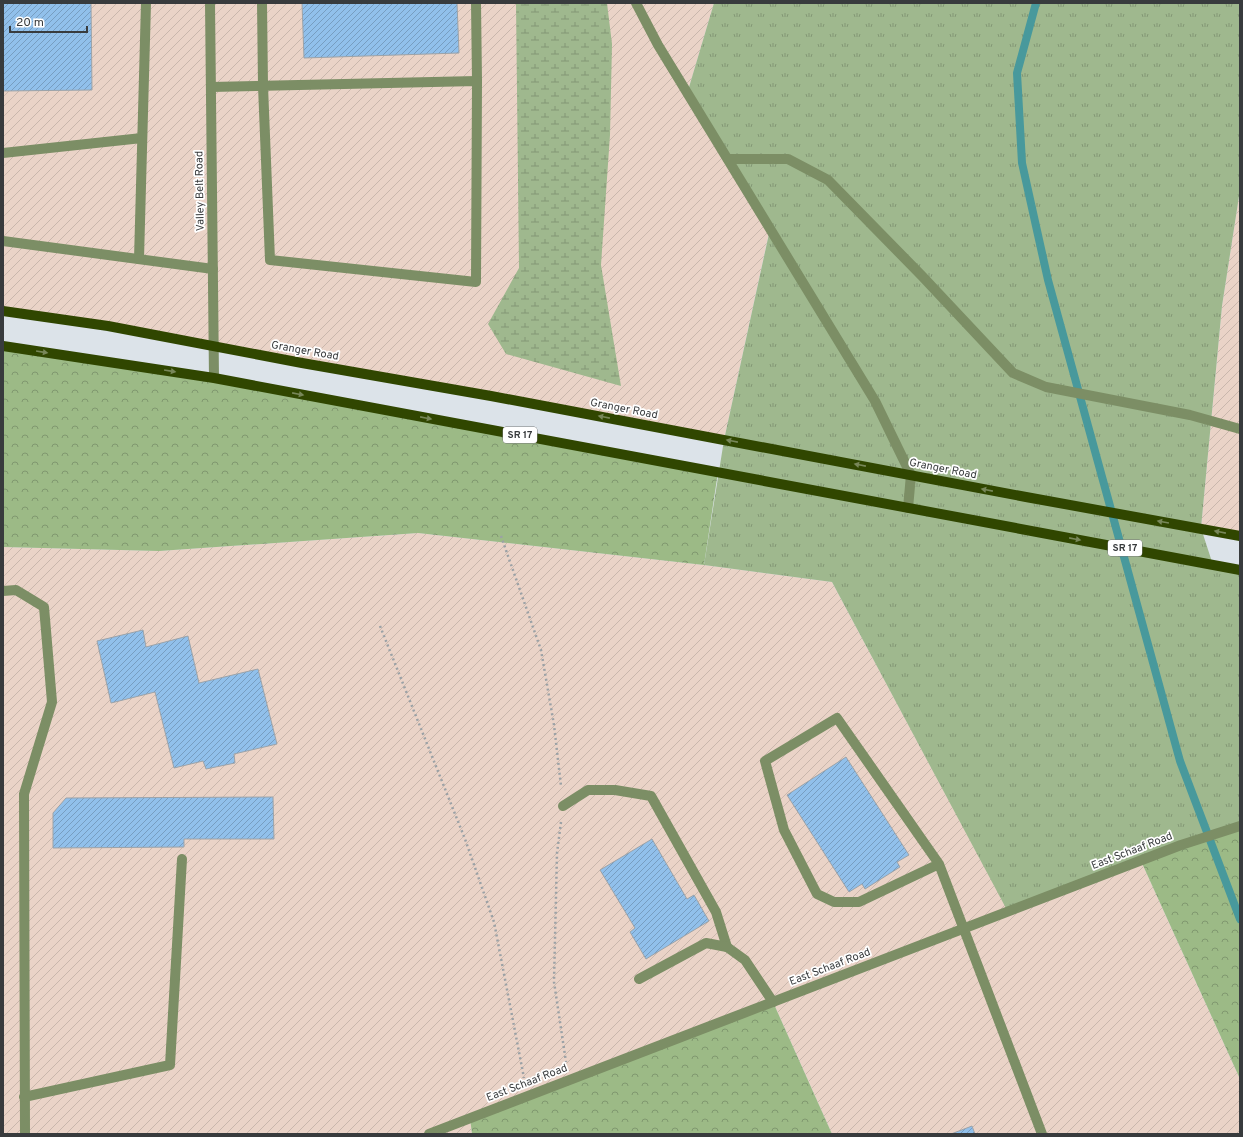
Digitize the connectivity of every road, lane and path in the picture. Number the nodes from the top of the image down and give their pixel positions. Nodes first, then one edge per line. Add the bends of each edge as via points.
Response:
1 (146, 3) edge
2 (210, 3) edge
3 (262, 3) edge
4 (476, 3) edge
5 (636, 3) edge
6 (477, 81) junction
7 (263, 86) junction
8 (211, 87) junction
9 (142, 138) junction
10 (3, 153) edge
11 (728, 159) junction
12 (3, 241) edge
13 (139, 259) junction
14 (213, 269) junction
15 (3, 311) edge
16 (3, 346) edge
17 (214, 346) junction
18 (214, 378) junction
19 (1240, 429) edge
20 (911, 475) junction
21 (908, 508) junction
22 (1240, 536) edge
23 (1240, 570) edge
24 (3, 591) edge
25 (380, 626) dead end
26 (563, 806) dead end
27 (1240, 826) edge
28 (182, 859) dead end
29 (939, 864) junction
30 (964, 929) junction
31 (727, 947) junction
32 (639, 979) dead end
33 (773, 1002) junction
34 (528, 1096) junction
35 (24, 1097) junction
36 (25, 1134) edge
37 (429, 1134) edge
38 (1042, 1134) edge

1 - 9 street
2 - 8 street, Valley Belt Road
3 - 7 street
4 - 6 street
5 - 11 street via 658,45
6 - 7 street
6 - 7 street via 476,282 270,260
7 - 8 street
8 - 14 street, Valley Belt Road
9 - 10 street
9 - 13 street
11 - 19 street via 788,159 828,180 1013,372 1046,387 1190,415
11 - 20 street via 875,401
12 - 13 street
13 - 14 street
14 - 17 street, Valley Belt Road
15 - 17 main road, Granger Road via 108,326
16 -> 18 main road, SR 17
17 - 18 street, Valley Belt Road
20 -> 17 main road, Granger Road
18 -> 21 main road, SR 17
20 - 21 street
22 -> 20 main road, Granger Road
21 -> 23 main road, SR 17
24 - 35 street via 16,590 44,607 52,702 24,794
25 - 34 path via 465,839 494,922
26 - 31 street via 588,790 615,790 651,796 716,912
27 - 30 street, East Schaaf Road via 1182,845
28 - 35 street via 170,1064
29 - 29 street via 837,718 765,761 784,830 817,894 834,902 859,902
29 - 30 street
30 - 33 street, East Schaaf Road
30 - 38 street
31 - 32 street via 706,943
31 - 33 street via 745,960
33 - 34 street, East Schaaf Road
34 - 37 street, East Schaaf Road
35 - 36 street

